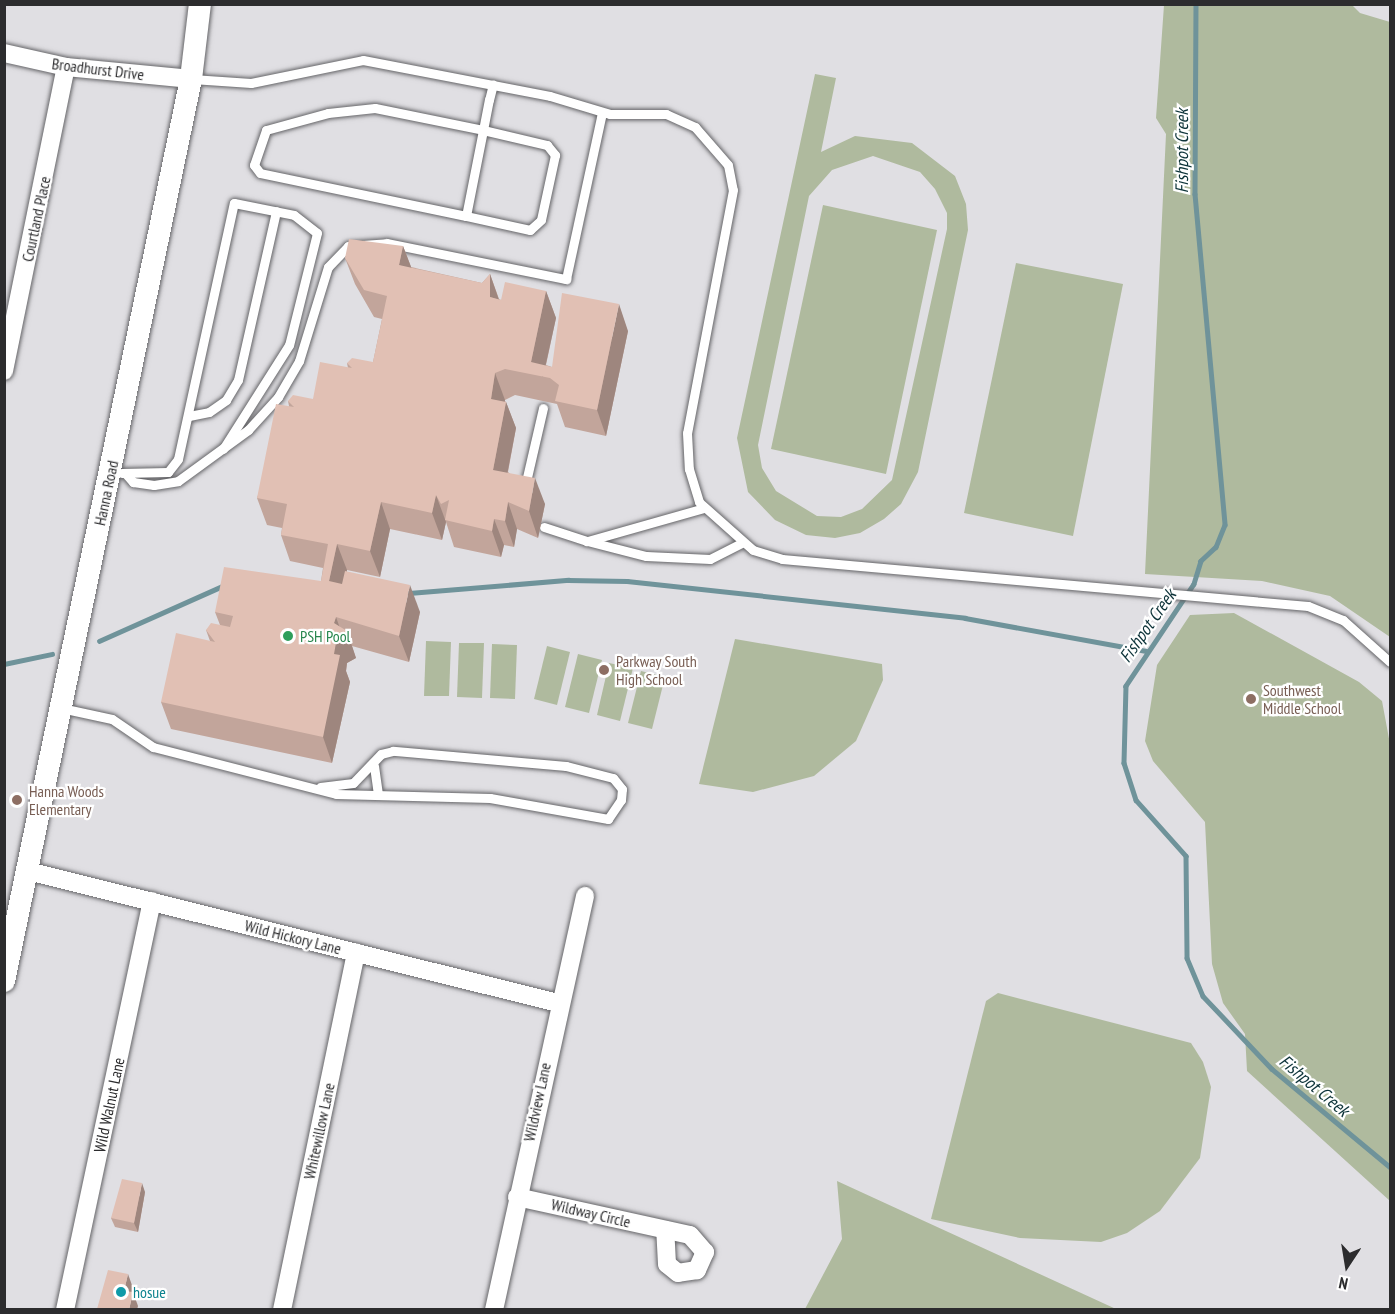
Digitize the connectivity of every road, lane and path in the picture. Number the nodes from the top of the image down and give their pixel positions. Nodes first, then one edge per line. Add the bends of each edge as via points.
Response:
1 (200, 4) edge
2 (4, 53) edge
3 (66, 67) junction
4 (191, 79) junction
5 (493, 84) junction
6 (602, 113) junction
7 (483, 130) junction
8 (276, 211) junction
9 (466, 216) junction
10 (566, 279) junction
11 (566, 291) edge
12 (4, 371) edge
13 (543, 408) dead end
14 (189, 416) junction
15 (221, 454) junction
16 (118, 472) junction
17 (523, 498) edge
18 (704, 508) junction
19 (544, 527) dead end
20 (587, 541) junction
21 (743, 542) junction
22 (1390, 662) edge
23 (61, 708) junction
24 (374, 766) junction
25 (320, 787) junction
26 (378, 795) junction
27 (28, 871) junction
28 (585, 896) dead end
29 (152, 901) junction
30 (356, 953) junction
31 (4, 981) edge
32 (558, 1003) junction
33 (517, 1197) junction
34 (665, 1230) dead end
35 (65, 1310) edge
36 (282, 1310) edge
37 (494, 1310) edge

1 - 4 street, Hanna Road
2 - 3 street, Broadhurst Drive
3 - 4 street, Broadhurst Drive
3 - 12 street, Courtland Place
4 - 5 lane via 251,83 363,60
4 - 16 street, Hanna Road
5 - 6 lane
5 - 7 lane
6 - 10 lane
6 - 18 lane via 666,114 695,127 728,165 730,220 687,433 689,469
7 - 9 lane
7 - 9 lane via 547,145 555,155 542,220 530,230
7 - 9 lane via 375,108 328,113 266,130 256,155 260,172
8 - 14 lane via 238,380 226,400 209,412
8 - 14 lane via 234,203
8 - 15 lane via 294,214 317,233 302,306 289,345
10 - 11 lane
10 - 15 lane via 387,243 348,246 328,267 311,331 278,397
13 - 17 lane
14 - 16 lane via 168,472
15 - 16 lane via 178,481 154,485 133,482
16 - 23 street, Hanna Road
18 - 20 lane
18 - 21 lane
19 - 20 lane
20 - 21 lane via 646,556 710,559
21 - 22 lane via 782,560 1130,587 1308,606 1343,620
23 - 25 lane via 112,719 153,747
23 - 27 street, Hanna Road
24 - 25 lane via 353,783
24 - 26 lane
24 - 26 lane via 381,754 393,751 494,756 613,778 622,789 621,800 608,819 490,798
25 - 26 lane via 336,794
27 - 29 street, Wild Hickory Lane
27 - 31 street, Hanna Road
28 - 32 street, Wildview Lane
29 - 30 street, Wild Hickory Lane
29 - 35 street, Wild Walnut Lane
30 - 32 street, Wild Hickory Lane
30 - 36 street, Whitewillow Lane
32 - 33 street, Wildview Lane
33 - 34 street, Wildway Circle
33 - 37 street, Wildview Lane

